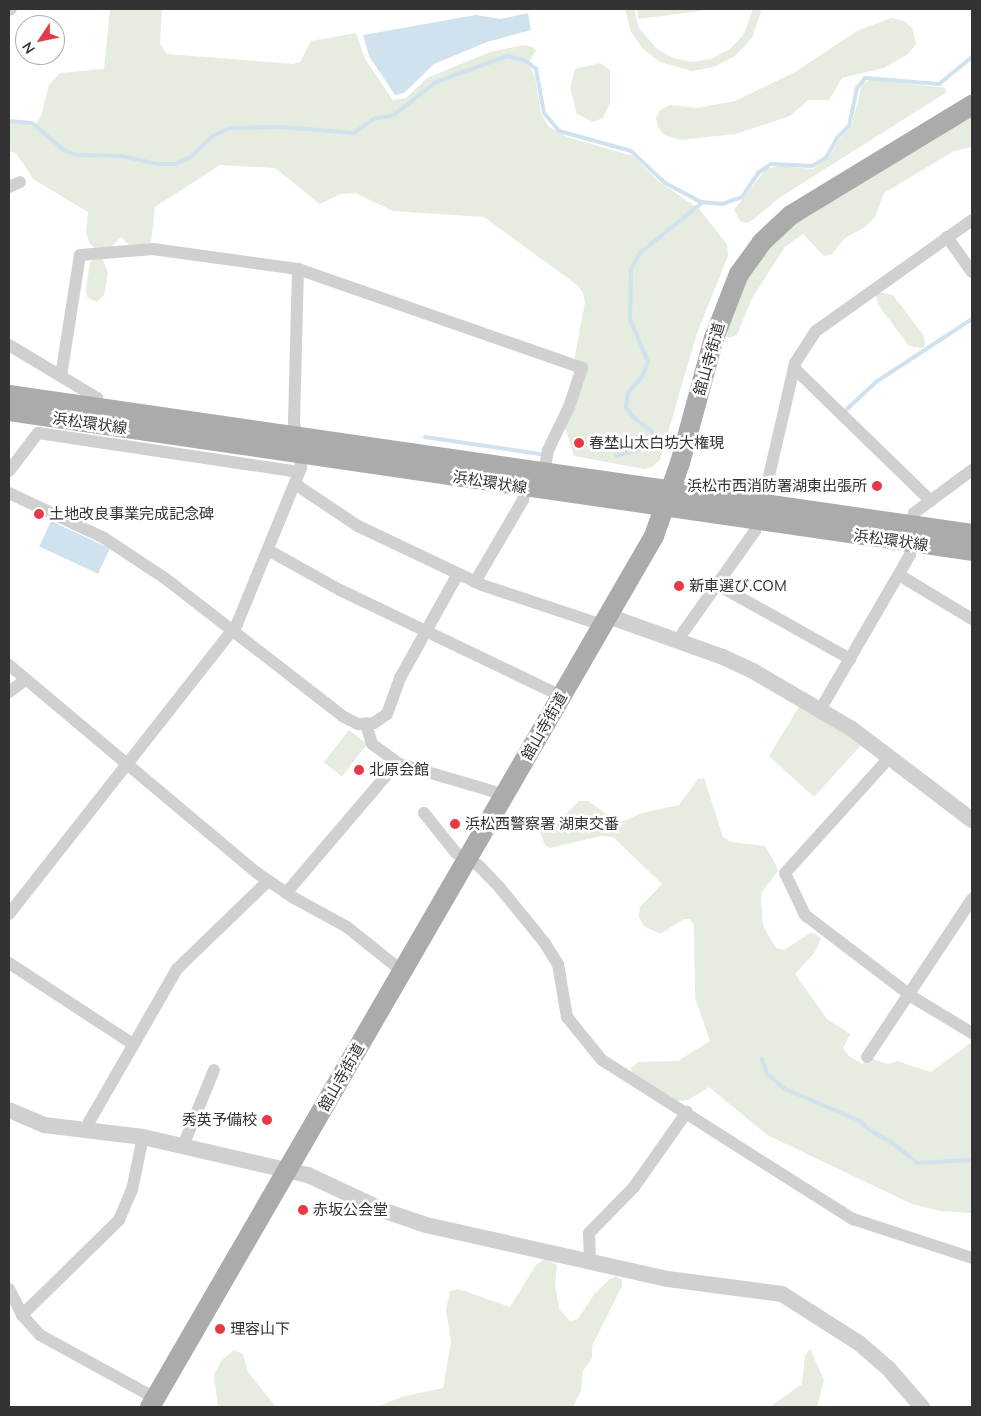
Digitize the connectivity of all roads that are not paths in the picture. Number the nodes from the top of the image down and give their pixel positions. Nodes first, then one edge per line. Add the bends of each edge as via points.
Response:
1 (972, 105) edge
2 (972, 220) edge
3 (947, 237) junction
4 (298, 269) junction
5 (972, 272) edge
6 (9, 345) edge
7 (794, 368) junction
8 (61, 376) junction
9 (9, 395) edge
10 (9, 412) edge
11 (94, 424) junction
12 (297, 461) junction
13 (455, 468) junction
14 (972, 470) edge
15 (9, 471) edge
16 (544, 472) junction
17 (525, 488) junction
18 (9, 493) edge
19 (667, 499) junction
20 (931, 501) junction
21 (763, 502) junction
22 (756, 521) junction
23 (912, 534) junction
24 (972, 534) edge
25 (268, 550) junction
26 (972, 551) edge
27 (458, 574) junction
28 (899, 575) junction
29 (475, 582) junction
30 (716, 584) junction
31 (972, 619) edge
32 (605, 620) junction
33 (231, 631) junction
34 (426, 632) junction
35 (677, 641) junction
36 (850, 659) junction
37 (9, 665) edge
38 (26, 679) junction
39 (9, 692) edge
40 (561, 696) junction
41 (820, 710) junction
42 (366, 724) junction
43 (889, 758) junction
44 (398, 763) junction
45 (127, 764) junction
46 (503, 797) junction
47 (424, 813) dead end
48 (972, 820) edge
49 (467, 859) junction
50 (268, 881) junction
51 (286, 893) junction
52 (972, 899) edge
53 (9, 914) edge
54 (9, 963) edge
55 (402, 970) junction
56 (909, 994) junction
57 (972, 1032) edge
58 (133, 1044) junction
59 (867, 1057) dead end
60 (214, 1070) dead end
61 (9, 1110) edge
62 (687, 1112) junction
63 (88, 1130) junction
64 (144, 1137) junction
65 (183, 1146) junction
66 (287, 1170) junction
67 (972, 1258) edge
68 (590, 1261) junction
69 (9, 1289) edge
70 (22, 1315) junction
71 (152, 1403) edge
72 (922, 1407) edge

1 - 19 main road, 舘山寺街道 via 791,215 749,258 722,315
2 - 3 street
3 - 5 street
3 - 7 street via 816,331
4 - 8 street via 153,249 80,255
4 - 12 street
4 - 16 street via 582,368 569,407 548,450
6 - 8 street
7 - 20 street
7 - 21 street
8 - 11 street via 98,398
9 - 11 main road, 浜松環状線
10 - 11 main road, 浜松環状線
11 - 12 main road, 浜松環状線
11 - 15 street via 38,433
12 - 13 main road, 浜松環状線
12 - 25 street
12 - 27 street via 350,522
13 - 16 main road, 浜松環状線
13 - 17 main road, 浜松環状線
14 - 20 street
16 - 19 main road, 浜松環状線
17 - 19 main road, 浜松環状線
17 - 29 street via 523,500
18 - 33 street via 104,538 166,579
19 - 21 main road, 浜松環状線
19 - 22 main road, 浜松環状線
19 - 32 main road, 舘山寺街道 via 654,536
20 - 23 street via 914,513
21 - 23 main road, 浜松環状線
22 - 23 main road, 浜松環状線
22 - 30 street via 755,531
23 - 24 main road, 浜松環状線
23 - 26 main road, 浜松環状線
23 - 28 street via 910,555
25 - 33 street
25 - 34 street
27 - 29 street
27 - 34 street
28 - 31 street
28 - 36 street
29 - 32 street
30 - 35 street
30 - 36 street
32 - 35 street
32 - 40 main road, 舘山寺街道
33 - 42 street via 344,717
33 - 45 street
34 - 40 street
34 - 42 street via 398,682 387,714
35 - 41 street via 738,663
36 - 41 street
37 - 38 street
38 - 39 street
38 - 45 street
40 - 46 main road, 舘山寺街道
41 - 43 street via 852,729
42 - 44 street via 372,744
43 - 48 street
43 - 56 street via 785,873 805,914
44 - 46 street
44 - 51 street
45 - 50 street
45 - 53 street
46 - 49 main road, 舘山寺街道
47 - 49 street via 456,853
49 - 55 main road, 舘山寺街道
49 - 62 street via 479,866 509,898 552,952 560,970 568,1017 595,1053 609,1066
50 - 51 street
50 - 58 street via 185,959
51 - 55 street via 347,927
52 - 56 street
54 - 58 street
55 - 66 main road, 舘山寺街道
56 - 57 street
56 - 59 street
58 - 63 street via 89,1122
60 - 65 street
61 - 63 street via 44,1125
62 - 67 street via 853,1219
62 - 68 street via 634,1188 589,1233
63 - 64 street
64 - 65 street
64 - 70 street via 132,1190 119,1220
65 - 66 street
66 - 68 street via 308,1175 412,1221
66 - 71 main road, 舘山寺街道
68 - 72 street via 668,1279 773,1291 791,1298 874,1355
69 - 70 street
70 - 71 street via 47,1340

